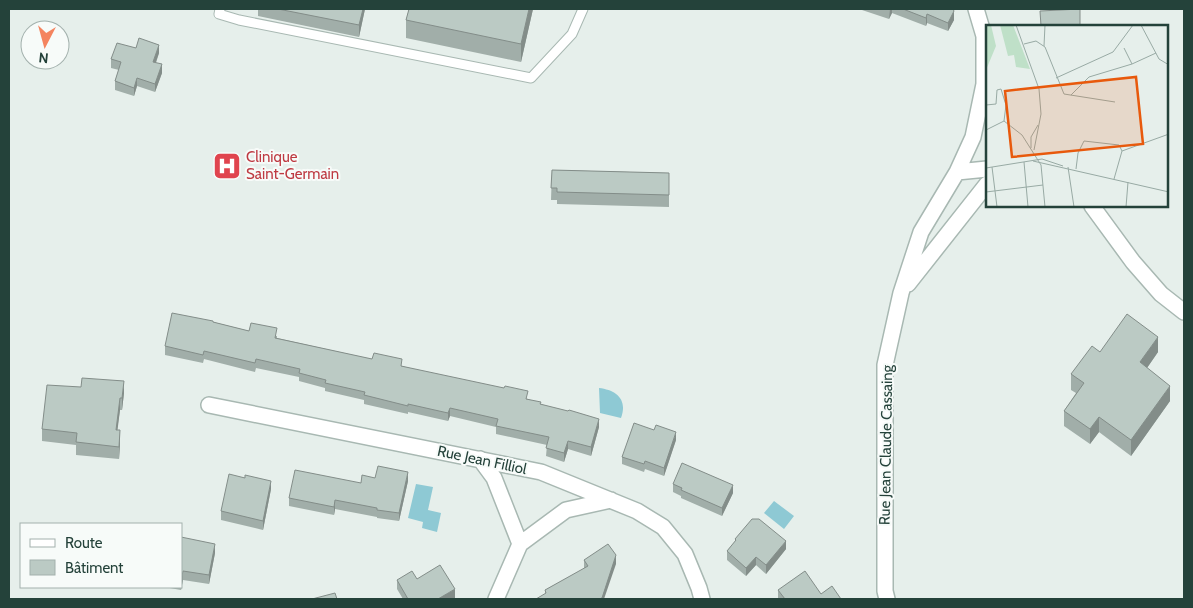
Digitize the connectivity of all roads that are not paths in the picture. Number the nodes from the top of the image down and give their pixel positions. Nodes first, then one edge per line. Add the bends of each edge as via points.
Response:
1 (220, 9) edge
2 (583, 9) edge
3 (976, 9) edge
4 (985, 37) edge
5 (986, 168) edge
6 (957, 172) junction
7 (986, 185) edge
8 (1093, 208) edge
9 (901, 293) junction
10 (1184, 312) edge
11 (210, 405) dead end
12 (480, 459) junction
13 (611, 500) junction
14 (520, 544) junction
15 (496, 599) edge
16 (702, 599) edge
17 (887, 599) edge

1 - 2 lane via 220,14 239,20 531,78 572,34
3 - 4 street, Rue Jean Claude Cassaing
4 - 6 street, Rue Jean Claude Cassaing via 984,84 973,137
5 - 6 street
6 - 9 street, Rue Jean Claude Cassaing via 921,232
7 - 9 street, Rue Jean Claude Cassaing
8 - 10 street via 1139,269 1161,294
9 - 17 street, Rue Jean Claude Cassaing via 885,365
11 - 12 street, Rue Jean Filliol
12 - 13 street, Rue Jean Filliol via 541,472
12 - 14 street via 494,478
13 - 14 street via 566,510
13 - 16 street, Rue Jean Filliol via 663,526 685,554
14 - 15 street

